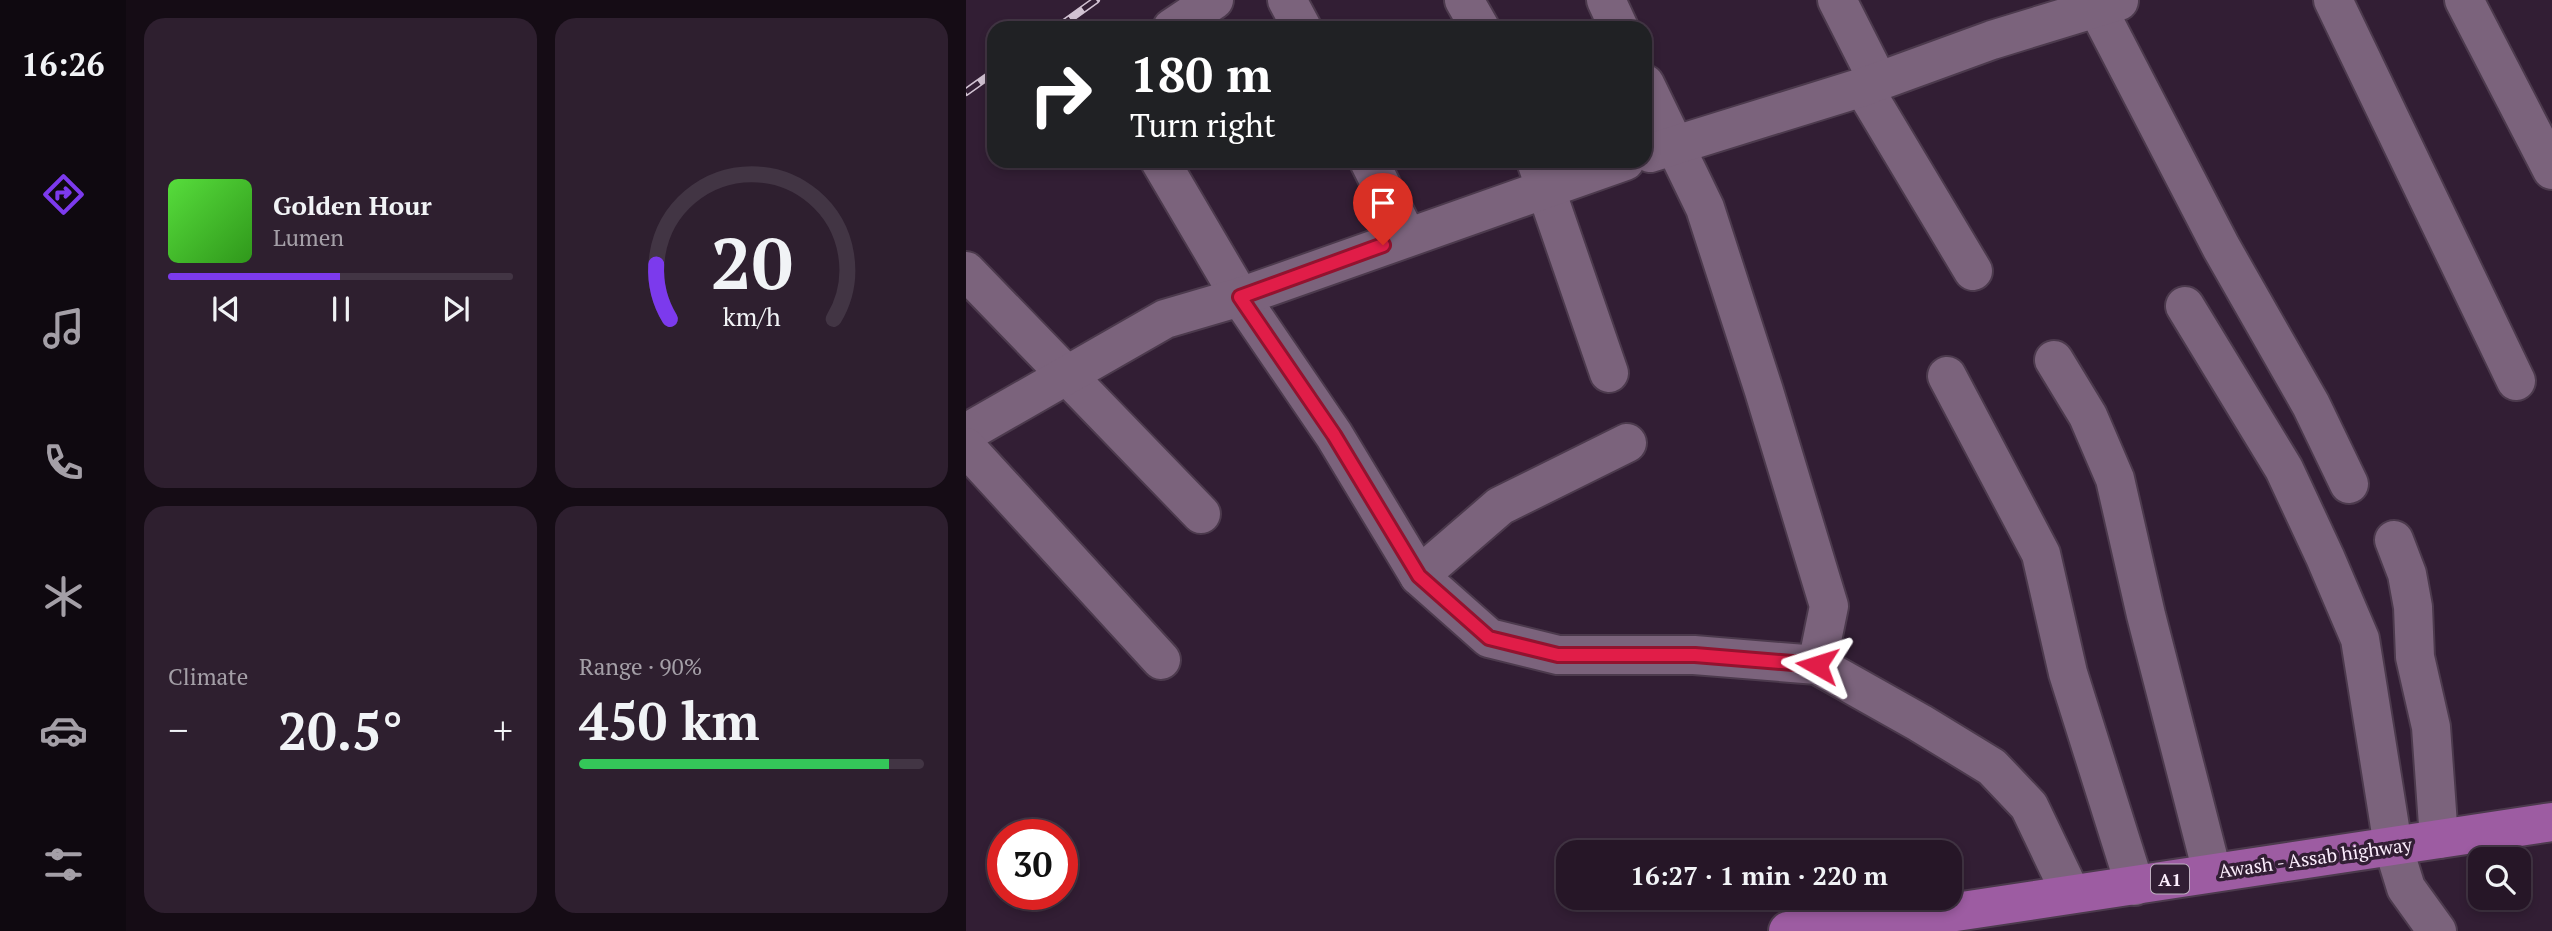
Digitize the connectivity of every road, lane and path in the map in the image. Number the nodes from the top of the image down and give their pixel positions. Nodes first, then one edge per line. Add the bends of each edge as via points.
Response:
1 (1214, 0) edge
2 (1287, 0) edge
3 (1464, 0) edge
4 (1606, 0) edge
5 (1837, 0) edge
6 (2333, 0) edge
7 (2464, 0) edge
8 (2104, 3) edge
9 (1182, 21) edge
10 (1298, 21) edge
11 (1476, 21) edge
12 (1616, 21) edge
13 (1870, 84) junction
14 (1652, 117) edge
15 (1659, 150) edge
16 (1164, 168) edge
17 (1372, 168) edge
18 (1580, 168) edge
19 (2552, 170) edge
20 (1541, 174) edge
21 (1407, 237) junction
22 (966, 271) edge
23 (1973, 271) dead end
24 (1240, 297) junction
25 (2185, 306) dead end
26 (2054, 360) dead end
27 (1609, 373) dead end
28 (1068, 375) junction
29 (1947, 376) dead end
30 (2516, 381) dead end
31 (966, 433) edge
32 (1627, 443) dead end
33 (966, 447) edge
34 (2350, 484) dead end
35 (1201, 514) dead end
36 (2394, 540) dead end
37 (1419, 576) junction
38 (1161, 660) dead end
39 (1817, 665) junction
40 (2552, 822) edge
41 (2439, 839) junction
42 (2393, 846) junction
43 (2212, 872) junction
44 (2135, 886) junction
45 (2071, 894) junction
46 (1955, 922) edge
47 (1788, 931) edge
48 (2437, 931) edge

1 - 9 street
2 - 10 street
3 - 11 street
4 - 12 street
5 - 13 street
6 - 30 street
7 - 19 street
8 - 13 street
8 - 34 street via 2221,247 2311,405
13 - 15 street
13 - 23 street
14 - 15 street
15 - 39 street via 1705,208 1764,391 1829,606
16 - 24 street
17 - 21 street
18 - 20 street
20 - 21 street
20 - 27 street
21 - 24 street
22 - 28 street
24 - 28 street via 1164,319
24 - 37 street via 1334,435
25 - 42 street via 2284,469 2360,639
26 - 43 street via 2088,416 2115,479
28 - 31 street
28 - 35 street
29 - 44 street via 2040,554 2068,673
32 - 37 street via 1500,506
33 - 38 street
36 - 41 street via 2413,607 2415,657 2431,727
37 - 39 street via 1489,638 1558,655 1695,655
39 - 45 street via 1992,767 2029,806
40 - 41 main road, Awash - Assab highway / A1
41 - 42 main road, Awash - Assab highway / A1
42 - 43 main road, Awash - Assab highway / A1
42 - 48 street via 2406,888
43 - 44 main road, Awash - Assab highway / A1
44 - 45 main road, Awash - Assab highway / A1
45 - 46 main road, Awash - Assab highway / A1
46 - 47 main road, Awash - Assab highway / A1

